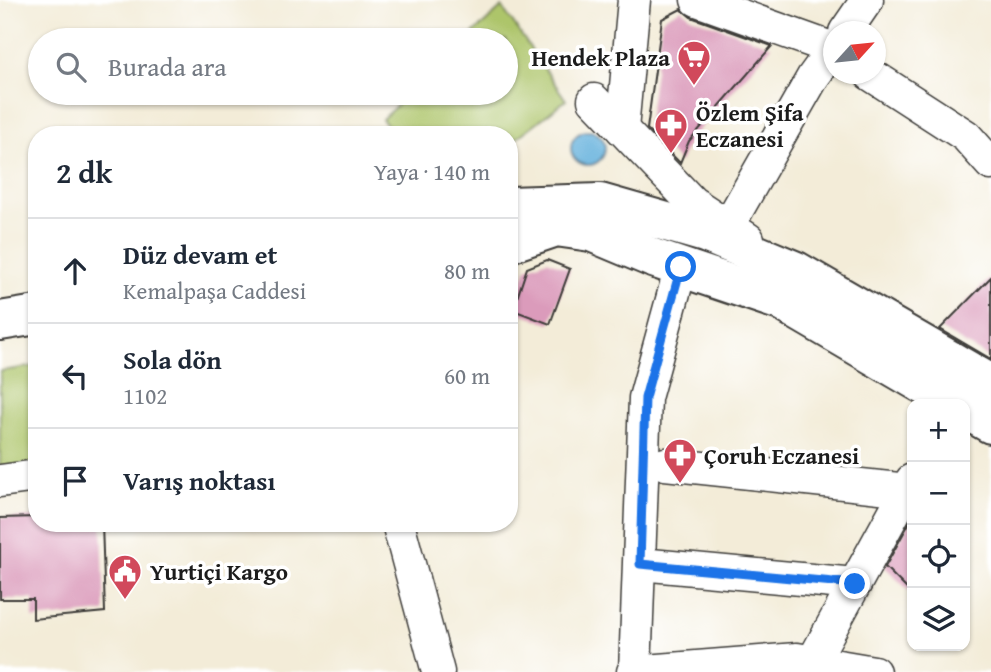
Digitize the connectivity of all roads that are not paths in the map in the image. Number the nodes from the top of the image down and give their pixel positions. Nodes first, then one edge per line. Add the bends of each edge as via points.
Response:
1 (634, 0) edge
2 (696, 0) edge
3 (867, 0) edge
4 (853, 21) edge
5 (823, 45) edge
6 (823, 63) edge
7 (885, 84) edge
8 (594, 100) dead end
9 (622, 129) junction
10 (991, 163) edge
11 (518, 206) edge
12 (728, 226) junction
13 (518, 240) edge
14 (681, 267) junction
15 (796, 271) junction
16 (28, 316) edge
17 (0, 321) edge
18 (28, 340) edge
19 (0, 344) edge
20 (991, 384) edge
21 (945, 399) edge
22 (970, 413) edge
23 (991, 424) edge
24 (665, 464) dead end
25 (28, 477) edge
26 (0, 481) edge
27 (907, 485) edge
28 (907, 490) edge
29 (400, 532) edge
30 (640, 564) junction
31 (855, 584) junction
32 (812, 663) junction
33 (438, 672) edge
34 (634, 672) edge
35 (874, 672) edge

1 - 9 street
2 - 5 street
3 - 4 street
6 - 12 street
7 - 10 street via 966,136
8 - 9 street
9 - 12 street via 692,202
11 - 15 main road via 600,203 705,233
12 - 15 street
13 - 14 main road via 556,227 591,232
14 - 21 main road via 781,301
14 - 30 street via 645,398
15 - 20 main road
16 - 17 main road
18 - 19 main road
22 - 23 main road
24 - 27 street
25 - 26 street
28 - 31 street
29 - 33 street
30 - 31 street
30 - 34 street
31 - 32 street
32 - 34 street via 797,659
32 - 35 street

